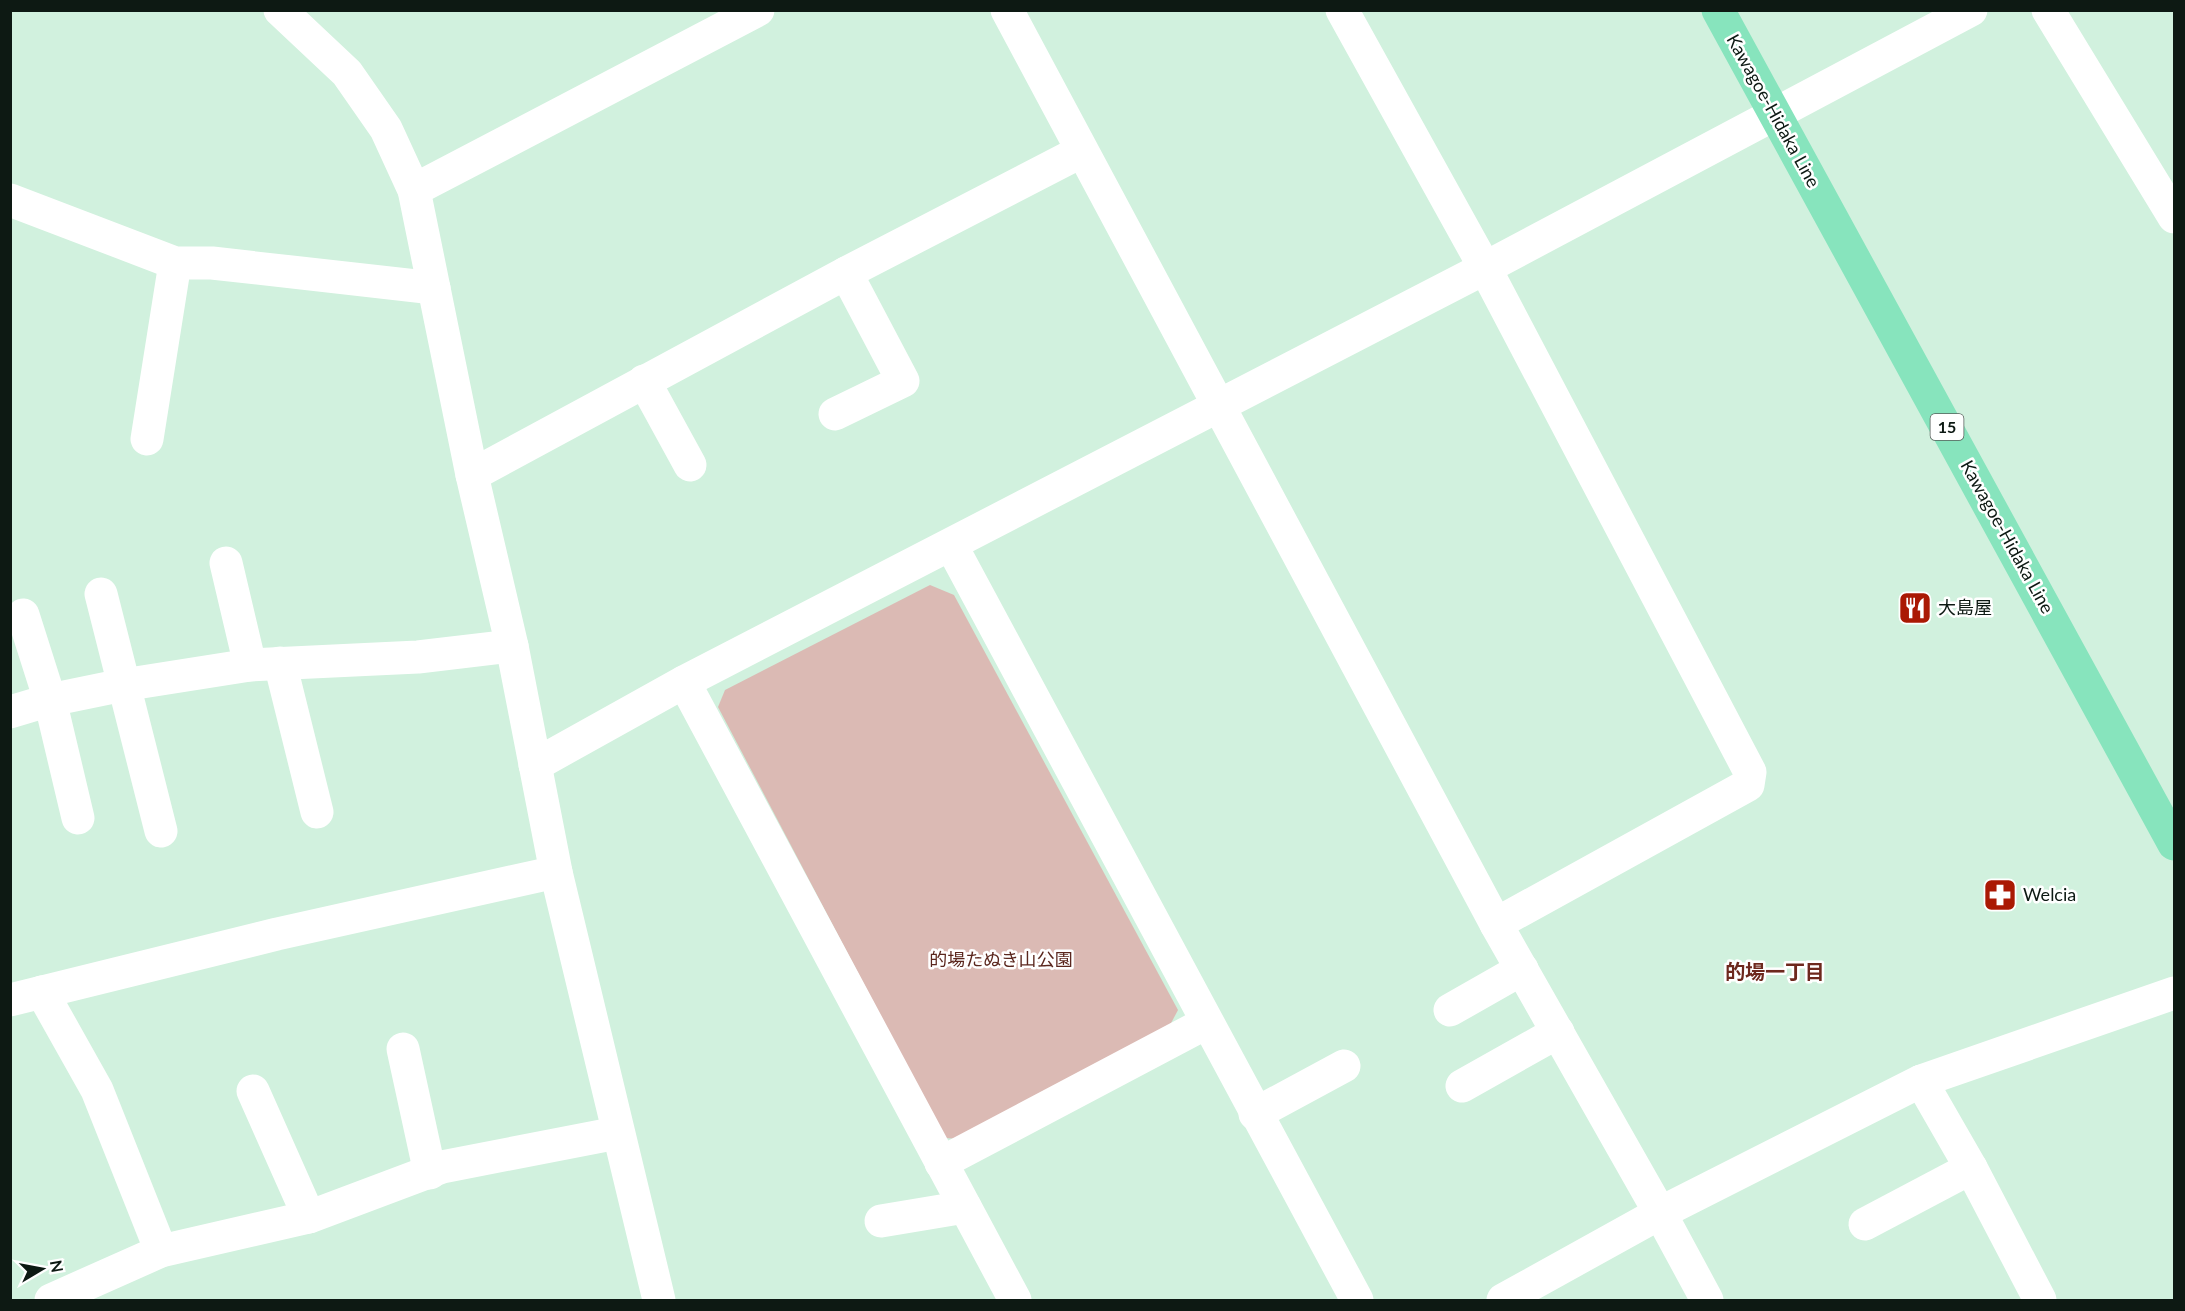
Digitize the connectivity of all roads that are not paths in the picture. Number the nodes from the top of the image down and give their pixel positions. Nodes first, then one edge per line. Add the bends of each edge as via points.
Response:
1 (280, 10) edge
2 (758, 10) edge
3 (1007, 10) edge
4 (1342, 10) edge
5 (1718, 10) edge
6 (1971, 10) edge
7 (2048, 10) edge
8 (1777, 115) junction
9 (1082, 151) junction
10 (414, 190) junction
11 (10, 200) edge
12 (2175, 217) edge
13 (175, 263) junction
14 (1485, 268) junction
15 (846, 273) junction
16 (434, 288) junction
17 (644, 381) junction
18 (1217, 405) junction
19 (835, 414) dead end
20 (147, 439) dead end
21 (690, 465) dead end
22 (472, 474) junction
23 (951, 545) junction
24 (226, 563) dead end
25 (101, 594) dead end
26 (23, 615) dead end
27 (512, 646) junction
28 (265, 664) junction
29 (684, 682) junction
30 (123, 685) junction
31 (50, 700) junction
32 (10, 712) edge
33 (535, 765) junction
34 (317, 812) dead end
35 (78, 818) dead end
36 (161, 831) dead end
37 (2175, 844) edge
38 (556, 872) junction
39 (1496, 924) junction
40 (1522, 969) junction
41 (2175, 993) edge
42 (19, 997) edge
43 (1450, 1010) dead end
44 (1206, 1023) junction
45 (1558, 1032) junction
46 (403, 1049) dead end
47 (1344, 1066) dead end
48 (1921, 1081) junction
49 (1462, 1086) dead end
50 (253, 1091) dead end
51 (1255, 1114) junction
52 (616, 1133) junction
53 (941, 1163) junction
54 (1971, 1168) junction
55 (430, 1173) junction
56 (965, 1207) junction
57 (1660, 1213) junction
58 (309, 1217) junction
59 (881, 1221) dead end
60 (1865, 1224) dead end
61 (161, 1251) junction
62 (51, 1300) edge
63 (658, 1300) edge
64 (1015, 1300) edge
65 (1357, 1300) edge
66 (1503, 1300) edge
67 (1707, 1300) edge
68 (2040, 1300) edge

1 - 10 street via 347,73 386,129
2 - 10 street
3 - 9 street
4 - 14 street
5 - 8 main road, Kawagoe-Hidaka Line / 15
6 - 8 street
7 - 12 street
8 - 14 street
8 - 37 main road, Kawagoe-Hidaka Line / 15
9 - 15 street
9 - 18 street
10 - 16 street
11 - 13 street
13 - 16 street via 212,263
13 - 20 street
14 - 18 street
14 - 39 street via 1750,772 1748,785
15 - 17 street
15 - 19 street via 903,381
16 - 22 street
17 - 21 street
17 - 22 street
18 - 23 street
18 - 39 street
22 - 27 street
23 - 29 street
23 - 44 street
24 - 28 street
25 - 30 street
26 - 31 street
27 - 28 street via 418,657
27 - 33 street
28 - 30 street
28 - 34 street
29 - 33 street
29 - 53 street
30 - 31 street
30 - 36 street
31 - 32 street
31 - 35 street
33 - 38 street
38 - 42 street
38 - 52 street
39 - 40 street
40 - 43 street
40 - 45 street
41 - 48 street
42 - 61 street via 97,1090
44 - 51 street
44 - 53 street
45 - 49 street
45 - 57 street
46 - 55 street
47 - 51 street
48 - 54 street
48 - 57 street
50 - 58 street
51 - 65 street
52 - 55 street via 442,1167
52 - 63 street
53 - 56 street
54 - 60 street
54 - 68 street
55 - 58 street
56 - 59 street
56 - 64 street
57 - 66 street
57 - 67 street
58 - 61 street
61 - 62 street

